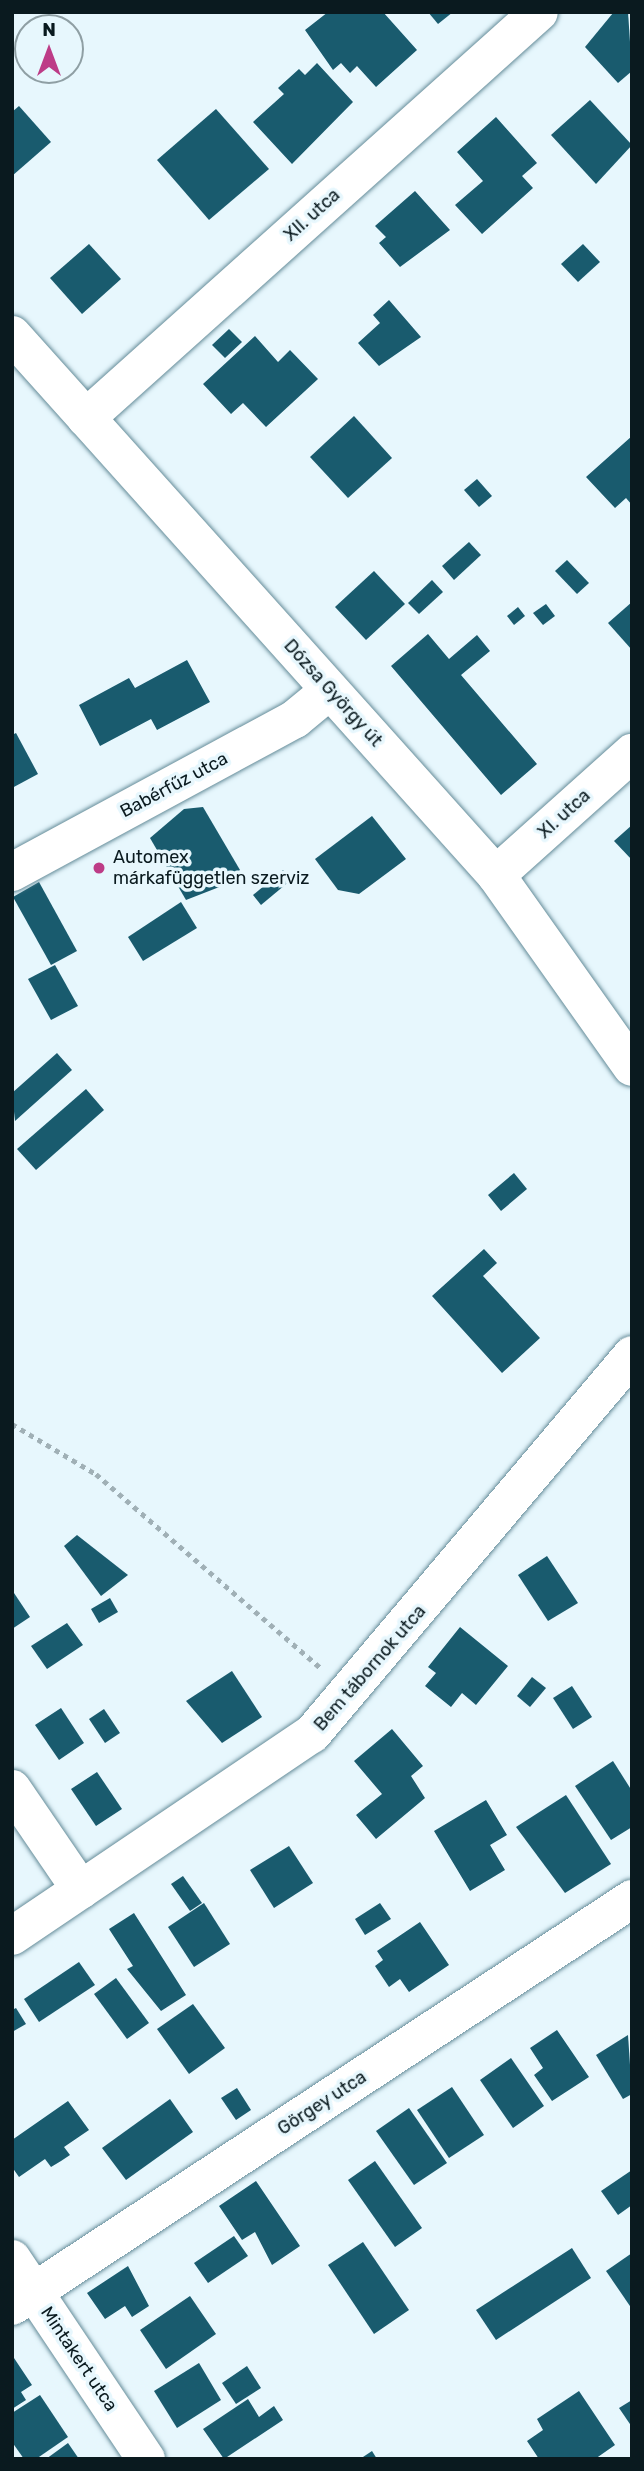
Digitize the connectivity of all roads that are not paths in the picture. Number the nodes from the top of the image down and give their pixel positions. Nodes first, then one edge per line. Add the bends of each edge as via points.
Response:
1 (539, 12) edge
2 (12, 335) edge
3 (86, 418) junction
4 (330, 690) junction
5 (632, 753) edge
6 (12, 872) edge
7 (496, 875) junction
8 (632, 1067) edge
9 (632, 1355) edge
10 (12, 1789) edge
11 (81, 1890) junction
12 (632, 1899) edge
13 (12, 1936) edge
14 (12, 2259) edge
15 (23, 2299) edge
16 (145, 2459) edge

1 - 3 street, XII. utca
2 - 3 street, Dózsa György út
3 - 4 street, Dózsa György út
4 - 6 street, Babérfűz utca via 295,719
4 - 7 street, Dózsa György út
5 - 7 street, XI. utca
7 - 8 street, Dózsa György út
9 - 11 street, Bem tábornok utca via 351,1694 277,1763
10 - 11 street
11 - 13 street, Bem tábornok utca
12 - 15 street, Görgey utca
14 - 15 street, Mintakert utca
15 - 16 street, Mintakert utca

